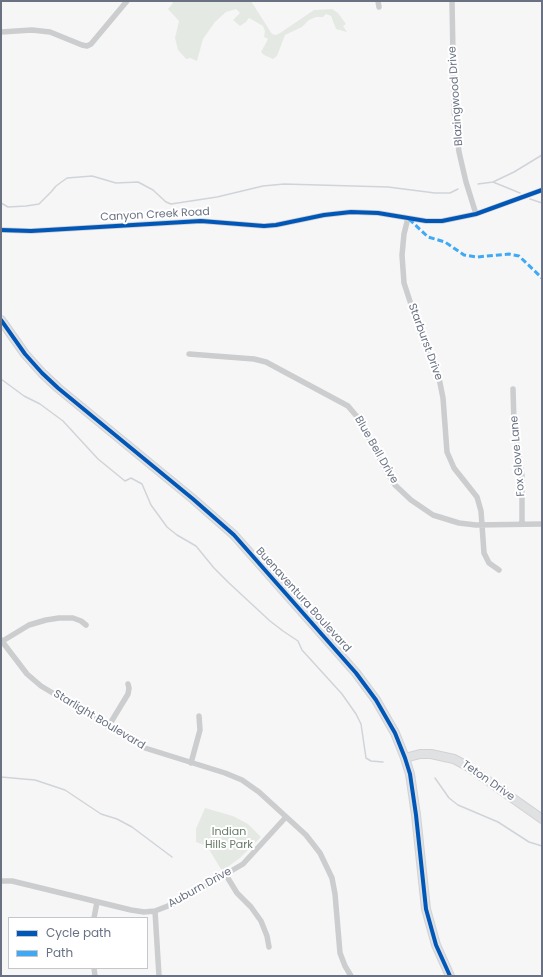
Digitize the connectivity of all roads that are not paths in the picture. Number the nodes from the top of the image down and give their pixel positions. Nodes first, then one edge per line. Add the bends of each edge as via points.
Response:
1 (127, 1) edge
2 (452, 1) edge
3 (1, 32) edge
4 (542, 190) edge
5 (476, 214) junction
6 (408, 218) junction
7 (1, 230) edge
8 (1, 320) edge
9 (189, 354) dead end
10 (513, 389) dead end
11 (522, 524) junction
12 (542, 524) edge
13 (482, 525) junction
14 (499, 570) dead end
15 (86, 625) dead end
16 (1, 641) edge
17 (128, 684) dead end
18 (199, 716) dead end
19 (108, 727) junction
20 (405, 758) junction
21 (191, 763) junction
22 (286, 817) junction
23 (542, 819) edge
24 (226, 875) junction
25 (1, 881) edge
26 (97, 902) junction
27 (155, 911) junction
28 (94, 917) edge
29 (269, 947) dead end
30 (159, 976) edge
31 (351, 976) edge
32 (450, 976) edge

1 - 3 street via 88,46 54,33 32,30
2 - 5 street, Blazingwood Drive via 454,110 461,160
4 - 5 street, Canyon Creek Road
5 - 6 street, Canyon Creek Road via 442,221
6 - 7 street, Canyon Creek Road via 351,212 264,226 195,221 30,231
6 - 13 street, Starburst Drive via 402,256 404,283 422,338 439,378 447,452 454,468 477,497
8 - 20 main road, Buenaventura Boulevard via 42,373 220,522 254,558 369,690 395,733
9 - 13 street, Blue Bell Drive via 266,362 344,404 359,419 392,480 411,500 445,520
10 - 11 street, Fox Glove Lane via 514,424 522,476
11 - 12 street, Blue Bell Drive
11 - 13 street, Blue Bell Drive
13 - 14 street, Starburst Drive via 485,557
15 - 16 street via 73,618 46,620 29,625
16 - 19 street, Starlight Boulevard via 34,681
17 - 19 street via 128,694
18 - 21 street via 200,730
19 - 21 street, Starlight Boulevard via 145,748
20 - 23 main road, Teton Drive via 431,754 454,759
20 - 32 main road, Buenaventura Boulevard via 414,799 426,909 436,945
21 - 22 street, Starlight Boulevard via 242,780
22 - 24 street, Auburn Drive via 243,864
22 - 31 street, Starlight Boulevard via 310,839 332,878 340,953
24 - 27 street, Auburn Drive via 178,902
24 - 29 street via 237,893 261,921
25 - 26 street, Auburn Drive via 12,881
26 - 27 street, Auburn Drive via 131,910
26 - 28 street
27 - 30 street

